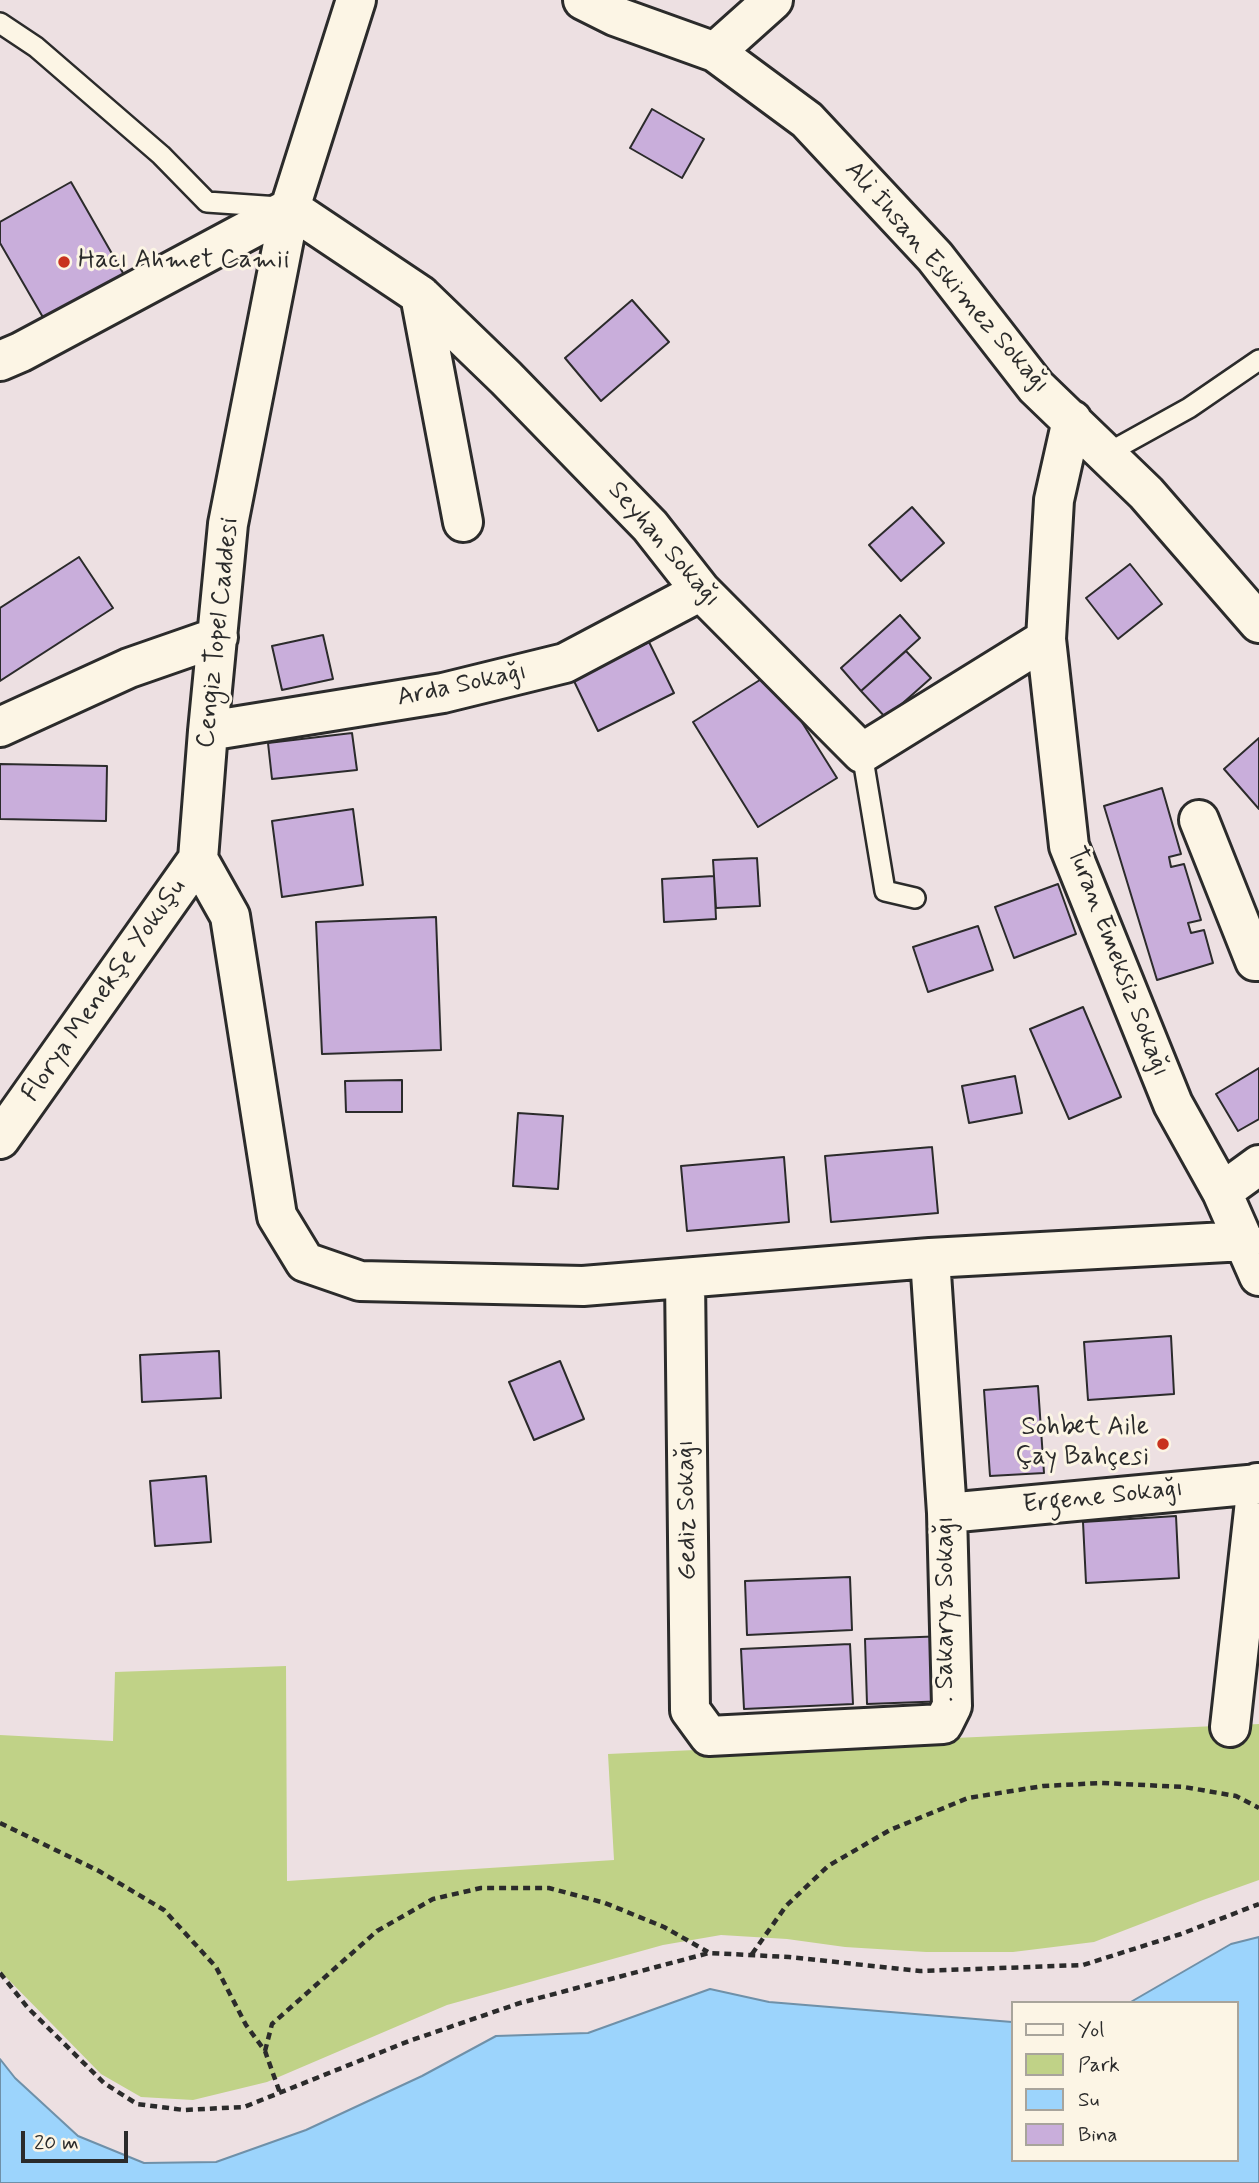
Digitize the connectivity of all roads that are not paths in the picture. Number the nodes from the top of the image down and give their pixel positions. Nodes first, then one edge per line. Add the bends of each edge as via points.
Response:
1 (356, 0) edge
2 (583, 0) edge
3 (773, 0) edge
4 (0, 23) edge
5 (715, 52) junction
6 (290, 208) junction
7 (420, 295) junction
8 (1259, 360) edge
9 (0, 361) edge
10 (1072, 420) junction
11 (1106, 454) junction
12 (463, 522) dead end
13 (701, 591) junction
14 (1259, 623) edge
15 (218, 637) junction
16 (1046, 639) junction
17 (0, 727) edge
18 (208, 731) junction
19 (862, 753) junction
20 (1199, 821) dead end
21 (198, 859) junction
22 (915, 898) dead end
23 (1259, 961) edge
24 (4, 1122) edge
25 (1259, 1165) edge
26 (1222, 1192) junction
27 (1245, 1241) junction
28 (930, 1258) junction
29 (1259, 1276) edge
30 (685, 1278) junction
31 (1258, 1483) edge
32 (947, 1513) junction
33 (1230, 1727) dead end
34 (709, 1736) joint

1 - 6 street, Cengiz Topel Caddesi
2 - 5 street, Ali İhsan Eskimez Sokağı
3 - 5 street
4 - 6 lane via 36,47 161,155 206,202
5 - 10 street, Ali İhsan Eskimez Sokağı via 807,120 935,257 1036,387
6 - 7 street, Seyhan Sokağı
6 - 9 street
6 - 15 street, Cengiz Topel Caddesi via 228,524
7 - 12 street
7 - 13 street, Seyhan Sokağı via 650,526
8 - 11 lane via 1189,408
10 - 11 street, Ali İhsan Eskimez Sokağı
10 - 16 street, Turan Emeksiz Sokağı via 1054,500
11 - 14 street, Ali İhsan Eskimez Sokağı
13 - 18 street, Arda Sokağı via 565,663 443,694
13 - 19 street, Seyhan Sokağı
15 - 17 street via 129,668
15 - 18 street, Cengiz Topel Caddesi
16 - 19 street
16 - 26 street, Turan Emeksiz Sokağı via 1069,846 1173,1104
18 - 21 street, Cengiz Topel Caddesi
19 - 22 lane via 886,891
20 - 23 street via 1255,961
21 - 24 street, Florya Menekşe Yokuşu
21 - 30 street via 230,916 277,1216 305,1262 360,1281 583,1286
25 - 26 street
26 - 27 street, Turan Emeksiz Sokağı
27 - 28 street
27 - 29 street, Turan Emeksiz Sokağı
28 - 30 street
28 - 32 street, . Sakarya Sokağı
30 - 34 street, Gediz Sokağı via 691,1710
31 - 32 street, Ergene Sokağı
31 - 33 street
32 - 34 street, . Sakarya Sokağı via 952,1706 943,1724

